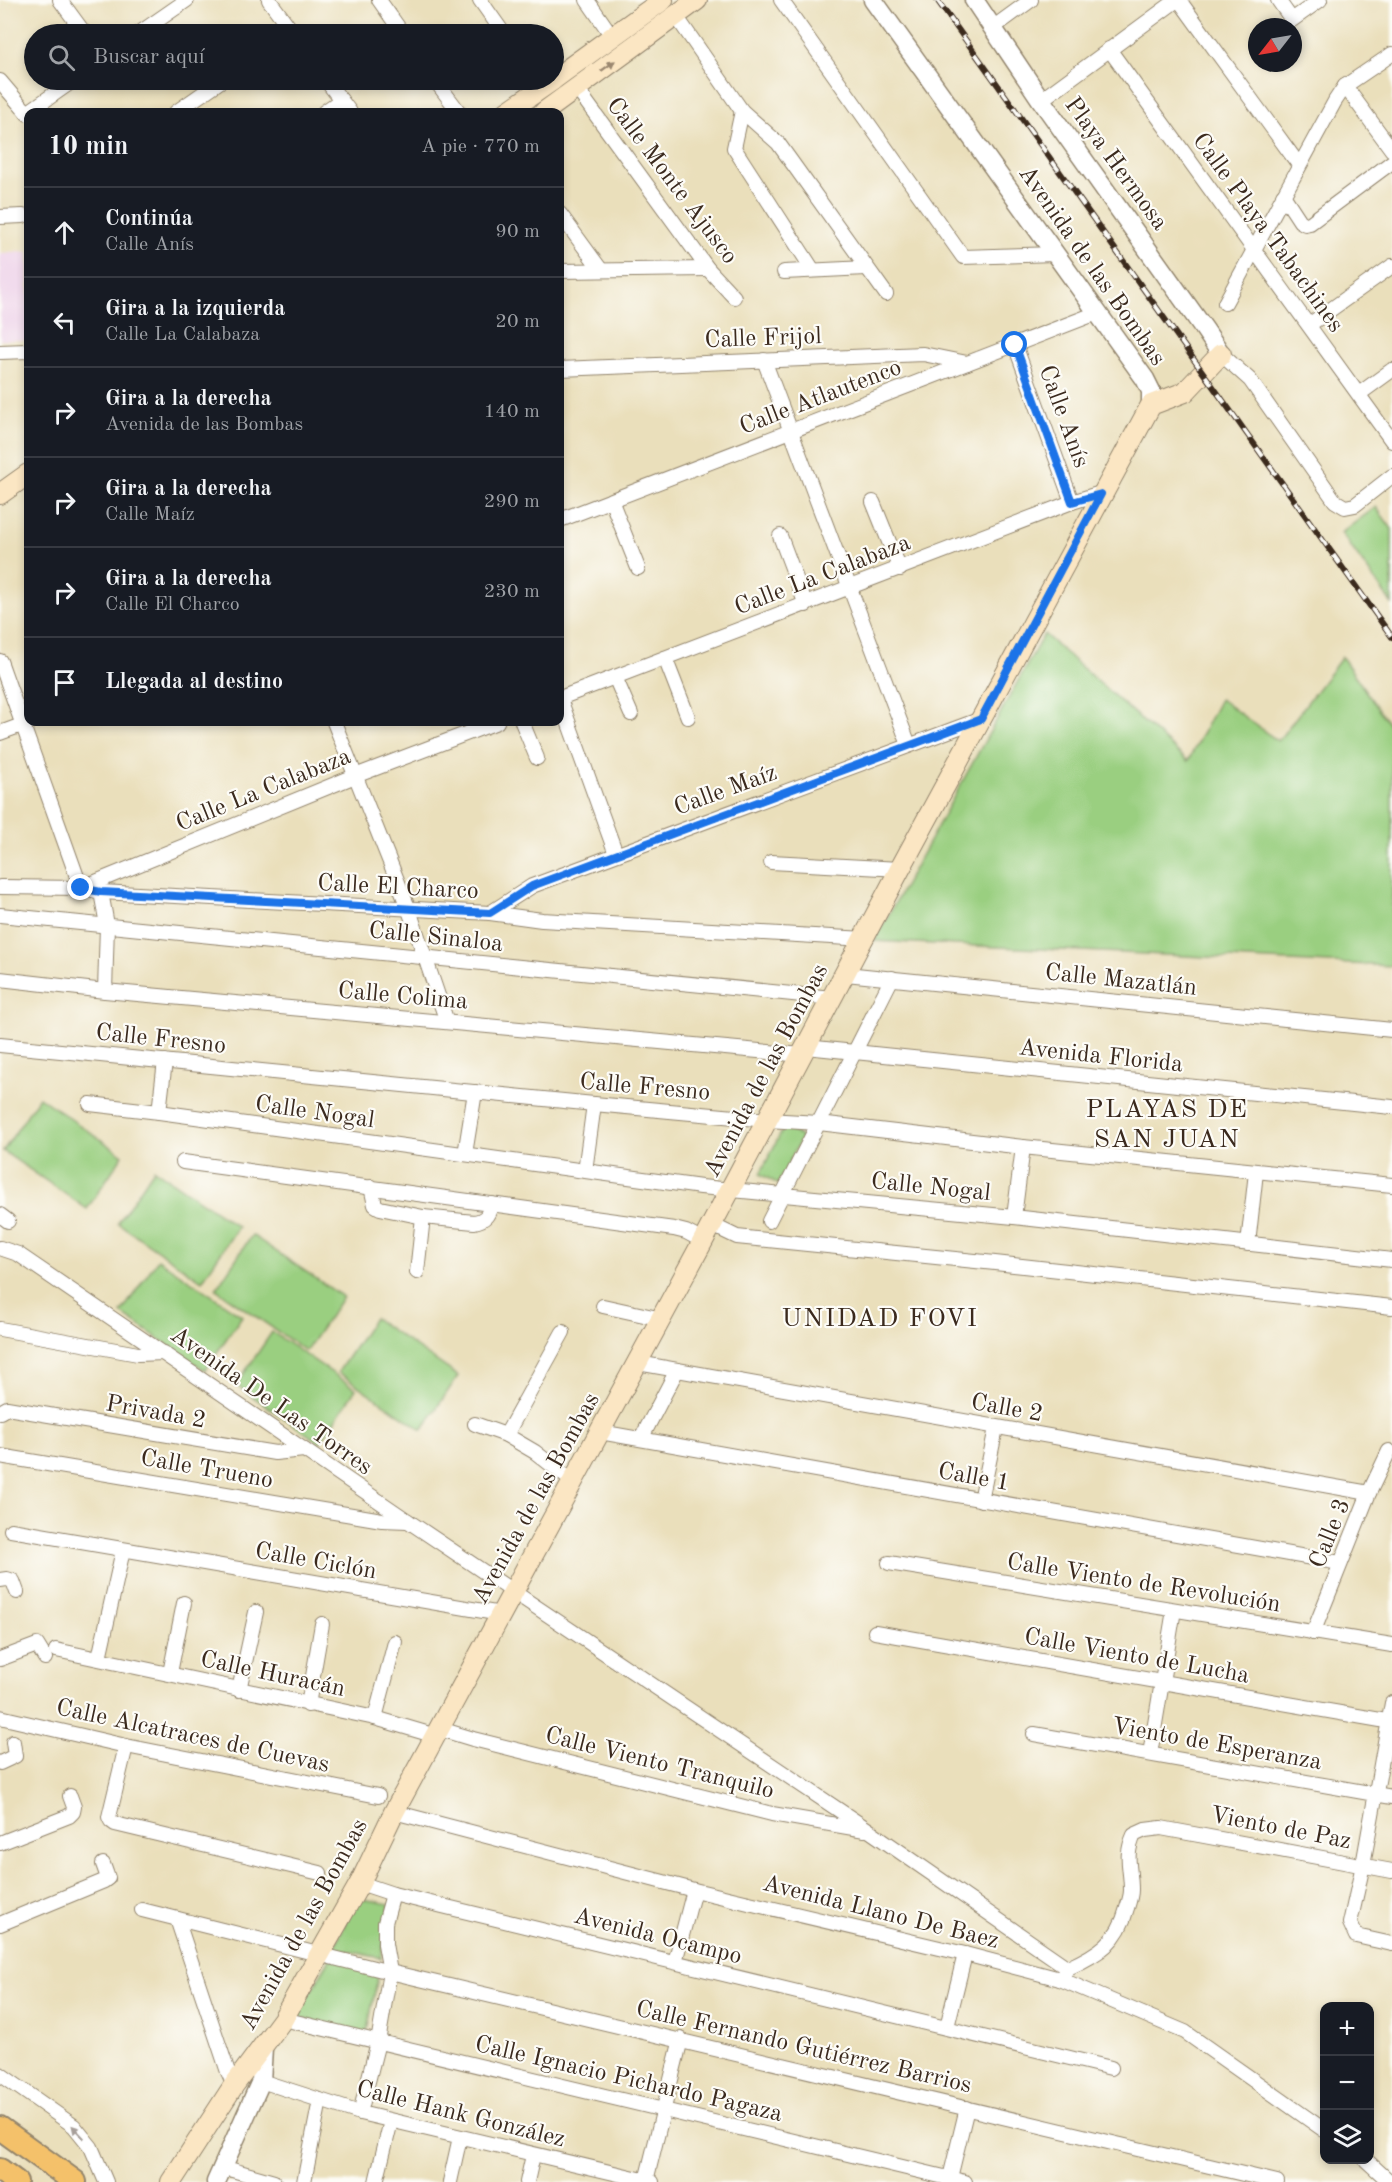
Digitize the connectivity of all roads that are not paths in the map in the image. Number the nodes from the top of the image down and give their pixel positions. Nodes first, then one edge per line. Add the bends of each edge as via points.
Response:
1 (60, 0) edge
2 (187, 0) edge
3 (269, 0) edge
4 (379, 0) edge
5 (480, 0) edge
6 (587, 0) edge
7 (663, 0) edge
8 (697, 0) edge
9 (782, 0) edge
10 (873, 0) edge
11 (974, 0) edge
12 (1031, 0) edge
13 (1178, 0) edge
14 (1278, 0) edge
15 (1320, 0) edge
16 (170, 5) edge
17 (676, 16) junction
18 (78, 24) edge
19 (149, 24) edge
20 (284, 24) edge
21 (396, 24) edge
22 (497, 24) edge
23 (994, 27) junction
24 (612, 36) junction
25 (1109, 49) junction
26 (1392, 54) edge
27 (564, 69) edge
28 (0, 81) edge
29 (1346, 86) junction
30 (577, 89) junction
31 (60, 90) edge
32 (208, 90) edge
33 (334, 90) edge
34 (442, 90) edge
35 (535, 90) edge
36 (1041, 99) junction
37 (341, 100) junction
38 (36, 108) edge
39 (182, 108) edge
40 (330, 108) edge
41 (347, 108) edge
42 (456, 108) edge
43 (512, 108) edge
44 (550, 108) edge
45 (24, 109) edge
46 (742, 111) junction
47 (1392, 150) edge
48 (1392, 162) edge
49 (1299, 165) junction
50 (1283, 195) junction
51 (23, 216) dead end
52 (0, 217) edge
53 (564, 219) edge
54 (1253, 250) junction
55 (1054, 254) junction
56 (1392, 266) edge
57 (866, 268) junction
58 (708, 269) junction
59 (601, 270) junction
60 (813, 270) junction
61 (564, 271) edge
62 (784, 272) dead end
63 (886, 294) dead end
64 (734, 297) dead end
65 (1225, 303) dead end
66 (1096, 313) junction
67 (1309, 325) junction
68 (1015, 345) junction
69 (24, 351) edge
70 (0, 352) edge
71 (1221, 354) junction
72 (764, 360) junction
73 (967, 363) junction
74 (564, 369) edge
75 (1392, 370) edge
76 (1359, 394) junction
77 (1151, 405) junction
78 (790, 432) junction
79 (1392, 441) edge
80 (1392, 476) edge
81 (24, 477) edge
82 (0, 494) edge
83 (1101, 494) junction
84 (611, 500) junction
85 (873, 502) dead end
86 (1072, 502) junction
87 (564, 518) edge
88 (780, 536) dead end
89 (638, 568) dead end
90 (900, 569) junction
91 (851, 588) junction
92 (806, 605) junction
93 (665, 658) junction
94 (0, 662) edge
95 (615, 677) junction
96 (564, 696) edge
97 (564, 709) edge
98 (631, 714) dead end
99 (24, 716) edge
100 (688, 717) dead end
101 (981, 719) junction
102 (24, 724) edge
103 (28, 726) edge
104 (336, 726) edge
105 (486, 726) edge
106 (524, 726) edge
107 (0, 733) edge
108 (909, 745) junction
109 (537, 759) dead end
110 (355, 776) junction
111 (616, 854) junction
112 (771, 862) dead end
113 (900, 869) junction
114 (0, 887) edge
115 (81, 888) junction
116 (101, 892) junction
117 (409, 910) junction
118 (490, 913) junction
119 (0, 915) edge
120 (107, 926) junction
121 (865, 939) junction
122 (424, 958) junction
123 (846, 974) junction
124 (892, 978) junction
125 (0, 979) edge
126 (105, 991) junction
127 (832, 998) junction
128 (447, 1022) junction
129 (1392, 1030) edge
130 (0, 1045) edge
131 (804, 1051) junction
132 (855, 1052) junction
133 (165, 1061) junction
134 (475, 1092) junction
135 (90, 1104) dead end
136 (594, 1104) junction
137 (1392, 1107) edge
138 (159, 1112) junction
139 (767, 1120) junction
140 (819, 1123) junction
141 (1023, 1147) junction
142 (465, 1154) junction
143 (183, 1162) dead end
144 (585, 1171) junction
145 (1256, 1172) junction
146 (1392, 1185) edge
147 (371, 1187) junction
148 (730, 1189) junction
149 (783, 1194) junction
150 (492, 1204) junction
151 (423, 1217) junction
152 (1014, 1217) junction
153 (769, 1221) dead end
154 (707, 1233) junction
155 (1248, 1244) junction
156 (2, 1248) edge
157 (1392, 1260) edge
158 (417, 1272) dead end
159 (603, 1306) dead end
160 (1392, 1307) edge
161 (662, 1318) junction
162 (0, 1329) edge
163 (562, 1332) dead end
164 (164, 1353) junction
165 (638, 1363) junction
166 (676, 1370) junction
167 (1, 1411) edge
168 (475, 1424) dead end
169 (996, 1428) junction
170 (600, 1432) junction
171 (506, 1435) junction
172 (641, 1439) junction
173 (304, 1450) junction
174 (1389, 1451) dead end
175 (0, 1456) edge
176 (573, 1482) junction
177 (1369, 1493) junction
178 (981, 1500) junction
179 (408, 1521) junction
180 (11, 1530) dead end
181 (123, 1551) junction
182 (889, 1563) dead end
183 (1340, 1563) junction
184 (0, 1580) edge
185 (17, 1592) dead end
186 (514, 1592) junction
187 (184, 1603) dead end
188 (1174, 1610) junction
189 (256, 1612) dead end
190 (501, 1614) junction
191 (322, 1624) dead end
192 (875, 1632) dead end
193 (1313, 1633) junction
194 (395, 1642) dead end
195 (1392, 1645) edge
196 (99, 1658) junction
197 (0, 1659) edge
198 (170, 1673) junction
199 (1162, 1682) junction
200 (238, 1690) junction
201 (1392, 1703) edge
202 (308, 1705) junction
203 (0, 1717) edge
204 (375, 1718) junction
205 (1390, 1722) edge
206 (438, 1732) junction
207 (1034, 1734) dead end
208 (13, 1742) dead end
209 (126, 1746) junction
210 (1150, 1754) junction
211 (0, 1762) edge
212 (1376, 1794) junction
213 (70, 1796) dead end
214 (378, 1796) dead end
215 (1392, 1797) edge
216 (394, 1812) junction
217 (870, 1831) junction
218 (0, 1843) edge
219 (103, 1864) dead end
220 (1363, 1866) junction
221 (1392, 1871) edge
222 (320, 1873) dead end
223 (360, 1883) junction
224 (694, 1890) junction
225 (393, 1894) junction
226 (142, 1910) dead end
227 (177, 1919) junction
228 (0, 1924) edge
229 (1392, 1944) edge
230 (320, 1954) junction
231 (965, 1954) junction
232 (675, 1962) junction
233 (390, 1972) junction
234 (1064, 1973) junction
235 (283, 2019) junction
236 (948, 2027) junction
237 (681, 2039) junction
238 (378, 2042) junction
239 (263, 2048) junction
240 (1112, 2068) dead end
241 (0, 2074) edge
242 (261, 2081) junction
243 (234, 2085) junction
244 (320, 2100) junction
245 (967, 2108) junction
246 (664, 2109) junction
247 (360, 2113) junction
248 (391, 2121) junction
249 (1320, 2127) edge
250 (0, 2128) edge
251 (460, 2137) junction
252 (533, 2155) junction
253 (1370, 2164) edge
254 (0, 2170) edge
255 (219, 2175) edge
256 (601, 2177) edge
257 (1253, 2179) edge
258 (949, 2180) edge
259 (649, 2181) edge
260 (16, 2182) edge
261 (75, 2182) edge
262 (106, 2182) edge
263 (171, 2182) edge
264 (274, 2182) edge
265 (304, 2182) edge
266 (376, 2182) edge
267 (450, 2182) edge
268 (527, 2182) edge
269 (965, 2182) edge
270 (1277, 2182) edge
271 (1390, 2182) edge

1 - 18 street
2 - 16 street
3 - 20 street
4 - 21 street
5 - 22 street
6 - 24 street
7 - 24 main road
8 - 17 main road
9 - 55 street via 963,257
10 - 55 street, Avenida de las Bombas
11 - 23 street, Playa Hermosa
12 - 23 street
13 - 25 street
13 - 49 street
14 - 15 street via 1292,20
16 - 19 street
30 -> 17 main road
17 - 46 street
23 - 36 street, Playa Hermosa
24 - 27 main road
25 - 36 street
25 - 54 street, Calle Playa Tabachines
26 - 29 street
28 - 45 street
29 - 47 street
29 - 49 street
30 - 44 main road
30 - 58 street, Calle Monte Ajusco
31 - 38 street
32 - 39 street
33 - 37 street
34 - 42 street
35 - 43 main road
36 - 71 street, Playa Hermosa
37 - 40 street
37 - 41 street
46 - 57 street via 778,143
46 - 60 street via 734,148
48 - 50 street via 1310,223 1300,221
49 - 50 street
50 - 54 street
51 - 52 street
53 - 59 street
54 - 65 street
54 - 67 street, Calle Playa Tabachines
55 - 66 street, Avenida de las Bombas
56 - 67 street
57 - 60 street
57 - 63 street
58 - 59 street
58 - 64 street, Calle Monte Ajusco
59 - 61 street
60 - 62 street
66 - 68 street, Calle Atlautenco
66 - 77 street, Avenida de las Bombas via 1145,379
67 - 76 street, Calle Playa Tabachines
68 - 73 street, Calle Atlautenco
68 - 86 street, Calle Anís
69 - 70 street
71 - 77 main road via 1185,392
71 - 80 street, Playa Hermosa via 1250,380 1335,501 1345,507 1354,504
72 - 73 street, Calle Frijol via 923,354
72 - 74 street, Calle Frijol
72 - 78 street
73 - 78 street, Calle Atlautenco
75 - 76 street
76 - 79 street, Calle Playa Tabachines
77 - 83 main road, Avenida de las Bombas
78 - 84 street, Calle Atlautenco
78 - 91 street
81 - 82 main road
83 - 86 street, Calle La Calabaza
83 - 101 main road, Avenida de las Bombas
84 - 87 street, Calle Atlautenco
84 - 89 street
85 - 90 street
86 - 90 street, Calle La Calabaza
88 - 92 street
90 - 91 street, Calle La Calabaza
91 - 92 street, Calle La Calabaza
91 - 108 street
92 - 93 street, Calle La Calabaza
93 - 95 street, Calle La Calabaza
93 - 100 street
94 - 99 street
95 - 96 street, Calle La Calabaza
95 - 98 street
97 - 111 street
101 - 108 street, Calle Maíz
101 - 113 main road, Avenida de las Bombas
102 - 107 street
103 - 115 street
104 - 110 street
105 - 110 street, Calle La Calabaza
106 - 109 street
108 - 111 street, Calle Maíz
110 - 115 street, Calle La Calabaza
110 - 117 street
111 - 118 street, Calle Maíz via 532,886
112 - 113 street
113 - 121 main road, Avenida de las Bombas
114 - 115 street, Calle El Charco
115 - 116 street, Calle El Charco
116 - 117 street, Calle El Charco
116 - 120 street
117 - 118 street, Calle El Charco
117 - 122 street
118 - 121 street, Calle El Charco via 542,920
119 - 120 street, Calle Sinaloa
120 - 122 street, Calle Sinaloa
120 - 126 street
121 - 123 main road, Avenida de las Bombas
122 - 127 street, Calle Sinaloa
122 - 128 street
123 - 124 street, Calle Mazatlán
123 - 127 main road, Avenida de las Bombas
124 - 129 street, Calle Mazatlán
124 - 132 street
125 - 126 street, Calle Colima
126 - 128 street, Calle Colima
127 - 131 main road, Avenida de las Bombas
128 - 131 street, Calle Colima
130 - 133 street, Calle Fresno
131 - 132 street, Avenida Florida
131 - 139 main road, Avenida de las Bombas
132 - 137 street, Avenida Florida
132 - 140 street
133 - 134 street, Calle Fresno
133 - 138 street
134 - 136 street, Calle Fresno
134 - 142 street
135 - 138 street, Calle Nogal
136 - 139 street, Calle Fresno
136 - 144 street
138 - 142 street, Calle Nogal
139 - 140 street, Calle Fresno
139 - 148 main road, Avenida de las Bombas
140 - 141 street, Calle Fresno
140 - 149 street
141 - 145 street, Calle Fresno
141 - 152 street
142 - 144 street, Calle Nogal
143 - 147 street
144 - 148 street, Calle Nogal
145 - 146 street, Calle Fresno
145 - 155 street
147 - 150 street
147 - 151 street via 375,1204 380,1208
148 - 149 street, Calle Nogal
148 - 154 main road, Avenida de las Bombas
149 - 152 street, Calle Nogal
149 - 153 street
150 - 151 street via 481,1221
150 - 154 street
151 - 158 street
152 - 155 street, Calle Nogal
154 - 160 street
154 - 161 main road, Avenida de las Bombas
155 - 157 street, Calle Nogal
156 - 164 street, Avenida De Las Torres via 18,1254
159 - 161 street
161 - 165 main road, Avenida de las Bombas
162 - 164 street via 138,1354
163 - 171 street
164 - 173 street, Avenida De Las Torres
165 - 166 street, Calle 2
165 - 170 main road, Avenida de las Bombas
166 - 169 street, Calle 2
166 - 172 street
167 - 173 street, Privada 2 via 7,1408 274,1453
168 - 171 street
169 - 177 street, Calle 2
169 - 178 street
170 - 172 street, Calle 1
170 - 176 main road, Avenida de las Bombas
171 - 176 street
172 - 178 street, Calle 1
173 - 179 street, Avenida De Las Torres
174 - 177 street, Calle 3
175 - 179 street, Calle Trueno via 382,1520
176 - 186 main road, Avenida de las Bombas
177 - 183 street, Calle 3
178 - 183 street, Calle 1
179 - 186 street, Avenida De Las Torres
180 - 181 street, Calle Ciclón
181 - 190 street, Calle Ciclón
181 - 196 street
182 - 188 street, Calle Viento de Revolución
183 - 193 street, Calle 3
184 - 185 street via 13,1581
186 - 190 main road, Avenida de las Bombas
186 - 217 street, Avenida De Las Torres
187 - 198 street
188 - 193 street, Calle Viento de Revolución
188 - 199 street
189 - 200 street
190 - 206 main road, Avenida de las Bombas
191 - 202 street
192 - 199 street, Calle Viento de Lucha
193 - 195 street, Calle Viento de Revolución
194 - 204 street
196 - 197 street, Calle Huracán via 50,1654 38,1646
196 - 198 street, Calle Huracán
198 - 200 street, Calle Huracán
199 - 205 street, Calle Viento de Lucha
199 - 210 street
200 - 202 street, Calle Huracán
201 - 205 street
202 - 204 street, Calle Huracán
203 - 209 street, Calle Alcatraces de Cuevas
204 - 206 street, Calle Huracán
205 - 212 street
206 - 216 main road, Avenida de las Bombas
206 - 217 street, Calle Viento Tranquilo via 772,1814
207 - 210 street, Viento de Esperanza
208 - 211 street via 15,1756
209 - 214 street, Calle Alcatraces de Cuevas
209 - 222 street via 110,1817 115,1824
210 - 212 street, Viento de Esperanza
212 - 215 street, Viento de Esperanza
212 - 220 street
213 - 218 street via 74,1807 69,1816
216 - 223 main road, Avenida de las Bombas
216 - 224 street, Avenida Llano De Baez
217 - 234 street, Avenida De Las Torres
219 - 228 street via 108,1878 104,1881
220 - 221 street, Viento de Paz
220 - 229 street via 1350,1923 1353,1932 1360,1938
220 - 234 street, Viento de Paz via 1161,1828 1145,1830 1134,1835 1128,1849 1131,1892 1124,1920 1110,1943
223 - 225 street, Avenida Ocampo
223 - 230 main road, Avenida de las Bombas
224 - 231 street, Avenida Llano De Baez
224 - 232 street
225 - 232 street, Avenida Ocampo
225 - 233 street via 385,1923
226 - 227 street, Calle Fernando Gutiérrez Barrios
227 - 230 street, Calle Fernando Gutiérrez Barrios
227 - 243 street
230 - 233 street, Calle Fernando Gutiérrez Barrios
230 - 235 main road, Avenida de las Bombas
231 - 234 street, Avenida Llano De Baez
231 - 236 street
232 - 236 street, Avenida Ocampo
233 - 237 street, Calle Fernando Gutiérrez Barrios
233 - 238 street
234 - 249 street, Avenida Llano De Baez via 1185,2032
235 - 238 street, Calle Ignacio Pichardo Pagaza
235 - 239 main road, Avenida de las Bombas
236 - 240 street, Avenida Ocampo
237 - 245 street, Calle Fernando Gutiérrez Barrios
237 - 246 street
238 - 246 street, Calle Ignacio Pichardo Pagaza
238 - 247 street
239 - 242 street
239 - 243 main road, Avenida de las Bombas
262 -> 241 street via 91,2147 74,2126
242 - 244 street, Calle Hank González
242 - 255 street
243 - 263 main road, Avenida de las Bombas
244 - 247 street, Calle Hank González
244 - 265 street
245 - 257 street, Calle Fernando Gutiérrez Barrios
245 - 258 street
246 - 258 street, Calle Ignacio Pichardo Pagaza
246 - 259 street
247 - 248 street, Calle Hank González
248 - 251 street, Calle Hank González
248 - 266 street
250 - 261 highway
251 - 252 street, Calle Hank González
251 - 267 street
252 - 256 street, Calle Hank González
252 - 268 street
253 - 271 street
254 - 260 highway
255 - 264 street
256 - 259 street, Calle Hank González
257 - 270 street, Calle Fernando Gutiérrez Barrios
258 - 269 street, Calle Ignacio Pichardo Pagaza

